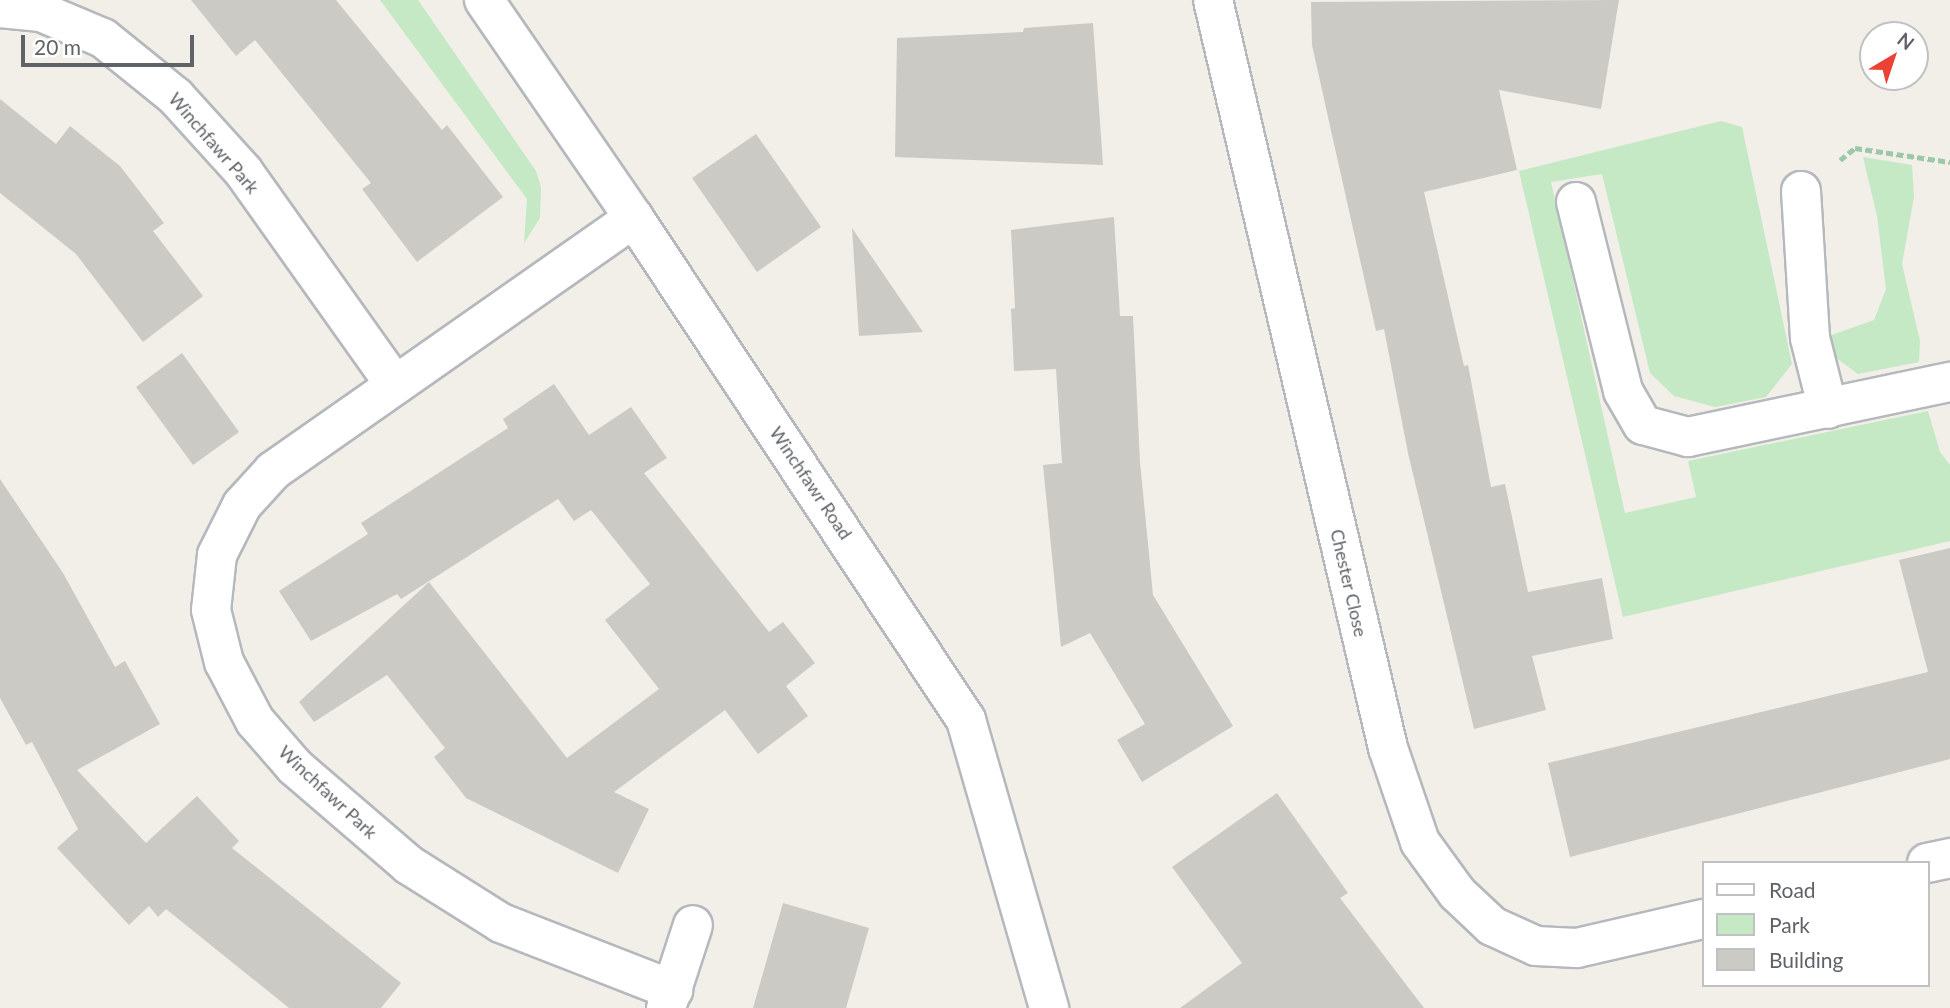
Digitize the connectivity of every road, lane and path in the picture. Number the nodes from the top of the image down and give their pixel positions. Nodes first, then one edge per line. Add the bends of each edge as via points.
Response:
1 (484, 0) edge
2 (1213, 0) edge
3 (0, 9) edge
4 (1855, 148) dead end
5 (1950, 162) edge
6 (1801, 191) dead end
7 (1576, 202) dead end
8 (634, 218) junction
9 (1950, 382) edge
10 (395, 386) junction
11 (1828, 409) junction
12 (1950, 858) edge
13 (1929, 863) edge
14 (1702, 919) edge
15 (693, 925) dead end
16 (669, 999) edge
17 (1049, 1008) edge

1 - 8 street, Winchfawr Road
2 - 14 street, Chester Close via 1388,748 1420,842 1457,893 1492,926 1536,946 1577,948
3 - 10 street, Winchfawr Park via 41,12 103,38 176,97 243,171
4 - 5 path
6 - 11 street via 1810,338
7 - 11 street via 1623,391 1643,425 1688,437
8 - 10 street, Winchfawr Park
8 - 17 street, Winchfawr Road via 966,720
9 - 11 street
10 - 16 street, Winchfawr Park via 273,471 242,505 217,555 211,610 223,662 255,720 295,767 409,865 500,923
12 - 13 street
15 - 16 street, Winchfawr Park

